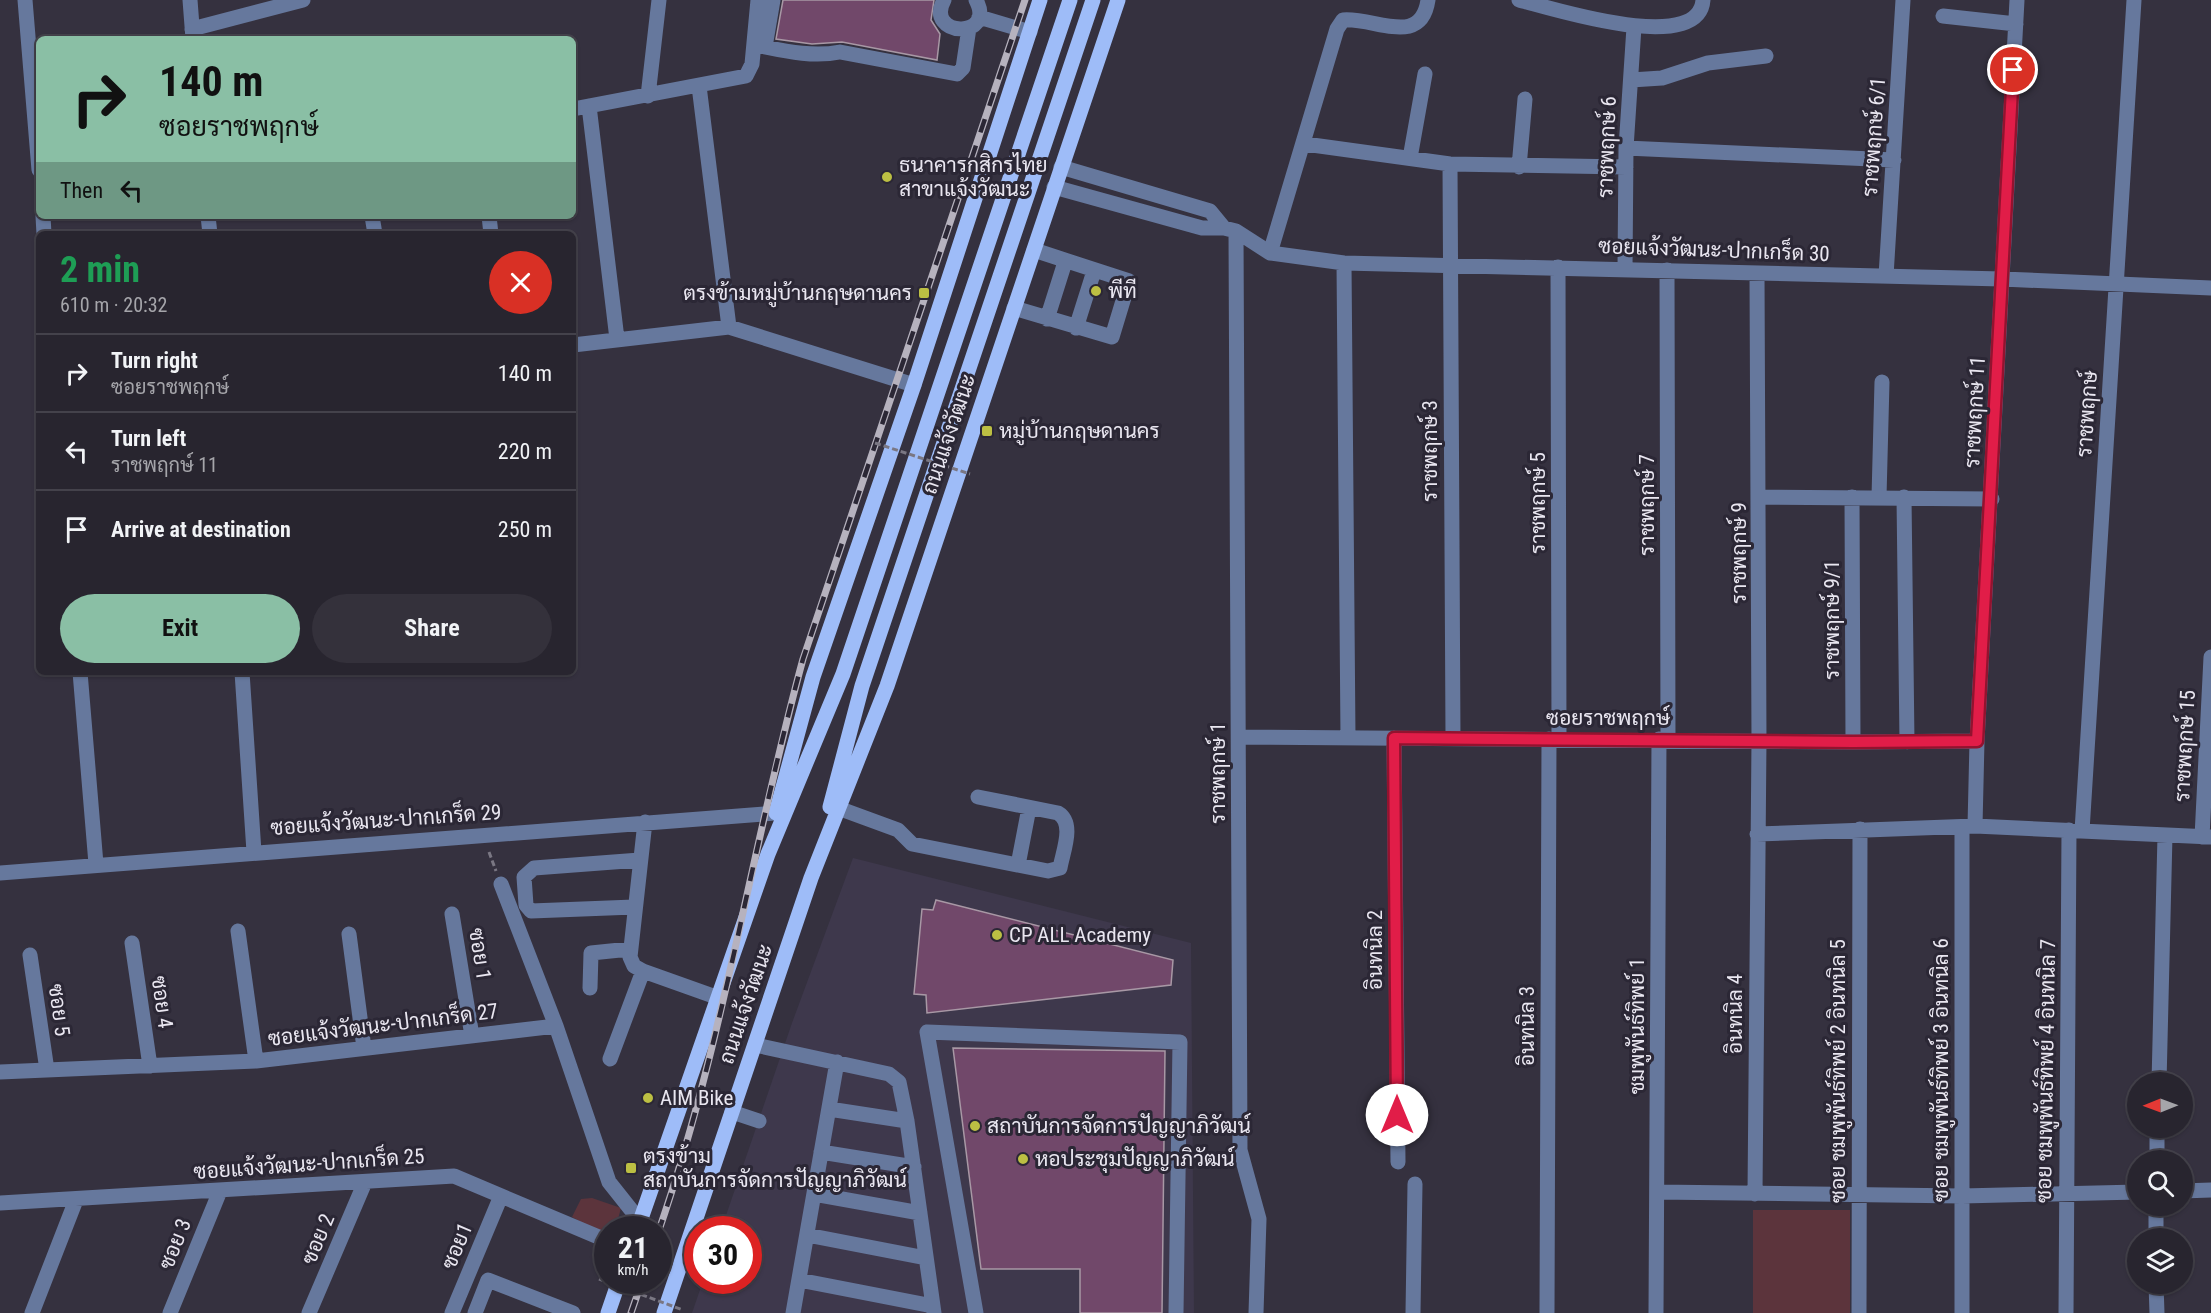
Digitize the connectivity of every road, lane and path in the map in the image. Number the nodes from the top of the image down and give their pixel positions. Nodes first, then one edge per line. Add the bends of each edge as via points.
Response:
1 (25, 0) edge
2 (190, 0) edge
3 (303, 0) edge
4 (659, 0) edge
5 (758, 0) edge
6 (773, 0) edge
7 (944, 0) edge
8 (976, 0) edge
9 (1040, 0) edge
10 (1070, 0) edge
11 (1093, 0) edge
12 (1118, 0) edge
13 (1428, 0) edge
14 (1519, 0) edge
15 (1703, 0) edge
16 (1903, 0) edge
17 (2017, 0) edge
18 (2134, 0) edge
19 (1943, 16) dead end
20 (974, 23) junction
21 (2016, 24) junction
22 (1634, 27) junction
23 (1030, 32) junction
24 (193, 34) edge
25 (1766, 56) dead end
26 (1425, 74) dead end
27 (1631, 80) junction
28 (699, 86) junction
29 (648, 96) junction
30 (1525, 99) dead end
31 (589, 106) junction
32 (576, 108) edge
33 (36, 134) edge
34 (1305, 144) junction
35 (1626, 148) junction
36 (1410, 158) junction
37 (1894, 160) junction
38 (1450, 164) junction
39 (1061, 167) junction
40 (1519, 167) junction
41 (1626, 167) junction
42 (1054, 187) junction
43 (1230, 229) junction
44 (1034, 250) junction
45 (1270, 252) junction
46 (1065, 262) junction
47 (1344, 263) junction
48 (1449, 265) junction
49 (1558, 267) junction
50 (1625, 269) junction
51 (1668, 270) junction
52 (1094, 271) junction
53 (1757, 273) junction
54 (1886, 276) junction
55 (2002, 279) junction
56 (2116, 284) junction
57 (2211, 288) edge
58 (1014, 308) junction
59 (1047, 319) junction
60 (729, 327) junction
61 (1076, 328) junction
62 (617, 339) junction
63 (576, 345) edge
64 (1882, 382) dead end
65 (914, 385) junction
66 (875, 443) dead end
67 (970, 474) dead end
68 (1760, 497) junction
69 (1852, 497) junction
70 (1879, 497) junction
71 (1904, 497) junction
72 (1992, 499) junction
73 (2211, 657) edge
74 (80, 675) edge
75 (242, 675) edge
76 (1239, 737) junction
77 (1348, 738) junction
78 (1394, 738) junction
79 (1453, 738) junction
80 (1554, 739) junction
81 (1663, 739) junction
82 (1760, 740) junction
83 (1977, 741) junction
84 (1853, 742) junction
85 (1907, 742) junction
86 (978, 797) dead end
87 (838, 808) junction
88 (1029, 808) junction
89 (776, 813) junction
90 (645, 822) junction
91 (1968, 827) junction
92 (1860, 829) junction
93 (2075, 831) junction
94 (482, 834) junction
95 (1757, 834) junction
96 (2165, 835) junction
97 (2206, 837) edge
98 (254, 852) junction
99 (768, 854) junction
100 (640, 860) junction
101 (96, 864) junction
102 (1018, 865) junction
103 (0, 873) edge
104 (811, 878) junction
105 (501, 884) joint
106 (634, 907) junction
107 (452, 914) dead end
108 (238, 932) dead end
109 (349, 934) dead end
110 (132, 943) dead end
111 (630, 948) junction
112 (30, 955) dead end
113 (643, 971) junction
114 (590, 988) dead end
115 (716, 997) junction
116 (556, 1026) junction
117 (472, 1036) junction
118 (755, 1045) junction
119 (364, 1048) junction
120 (610, 1059) dead end
121 (256, 1061) junction
122 (837, 1062) junction
123 (150, 1066) junction
124 (47, 1071) junction
125 (0, 1072) edge
126 (2159, 1072) edge
127 (829, 1109) junction
128 (732, 1112) junction
129 (759, 1121) dead end
130 (907, 1121) junction
131 (821, 1152) junction
132 (1398, 1162) dead end
133 (914, 1167) junction
134 (365, 1182) junction
135 (1415, 1184) dead end
136 (2211, 1190) edge
137 (220, 1191) junction
138 (2193, 1191) edge
139 (1657, 1192) junction
140 (2065, 1192) junction
141 (2127, 1192) edge
142 (814, 1194) junction
143 (1755, 1194) junction
144 (1858, 1195) junction
145 (501, 1196) junction
146 (1962, 1196) junction
147 (76, 1200) junction
148 (0, 1203) edge
149 (920, 1213) junction
150 (632, 1216) edge
151 (642, 1216) edge
152 (594, 1234) edge
153 (807, 1235) junction
154 (926, 1258) junction
155 (799, 1280) junction
156 (615, 1294) edge
157 (639, 1294) edge
158 (2156, 1294) edge
159 (550, 1309) edge
160 (934, 1309) edge
161 (683, 1310) dead end
162 (32, 1313) edge
163 (170, 1313) edge
164 (309, 1313) edge
165 (452, 1313) edge
166 (475, 1313) edge
167 (573, 1313) edge
168 (608, 1313) edge
169 (664, 1313) edge
170 (793, 1313) edge
171 (976, 1313) edge
172 (1176, 1313) edge
173 (1256, 1313) edge
174 (1413, 1313) edge
175 (1547, 1313) edge
176 (1656, 1313) edge
177 (1859, 1313) edge
178 (1962, 1313) edge
179 (2066, 1313) edge
180 (2157, 1313) edge

1 - 33 street
2 - 24 street
3 - 24 street
4 - 29 street
5 - 28 street via 749,72 740,78
6 - 20 street via 765,47 826,55 840,52 957,74 963,68
7 - 20 street via 941,11 947,25 954,29
8 - 20 street
9 - 23 main road, ถนนแจ้งวัฒนะ
10 - 99 main road, ถนนแจ้งวัฒนะ via 843,674
11 - 104 main road, ถนนแจ้งวัฒนะ via 862,686
12 - 39 main road, ถนนแจ้งวัฒนะ
13 - 34 street via 1419,23 1408,28 1342,20
14 - 22 street
15 - 22 street via 1699,14 1690,21
16 - 37 street, ราชพฤกษ์ 6/1
17 - 21 street, ราชพฤกษ์ 11
18 - 56 street, ราชพฤกษ์
19 - 21 street
20 - 23 street
21 - 55 street, ราชพฤกษ์ 11
22 - 27 street, ราชพฤกษ์ 6
23 - 65 main road, ถนนแจ้งวัฒนะ
25 - 27 street via 1708,63 1662,78
26 - 36 street
27 - 35 street, ราชพฤกษ์ 6
28 - 29 street
28 - 60 street
29 - 31 street
30 - 40 street
31 - 32 street
31 - 62 street
34 - 36 street
34 - 45 street
35 - 37 street
35 - 41 street, ราชพฤกษ์ 6
36 - 38 street
37 - 54 street, ราชพฤกษ์ 6/1
38 - 40 street
38 - 48 street, ราชพฤกษ์ 3
39 - 42 main road, ถนนแจ้งวัฒนะ
39 - 43 street, ซอยแจ้งวัฒนะ-ปากเกร็ด 30 via 1210,212
40 - 41 street
41 - 50 street, ราชพฤกษ์ 6
42 - 43 street, ซอยแจ้งวัฒนะ-ปากเกร็ด 30 via 1202,228
42 - 44 main road, ถนนแจ้งวัฒนะ
43 - 45 street, ซอยแจ้งวัฒนะ-ปากเกร็ด 30
43 - 76 street, ราชพฤกษ์ 1
44 - 46 street
44 - 58 main road, ถนนแจ้งวัฒนะ
45 - 47 street, ซอยแจ้งวัฒนะ-ปากเกร็ด 30
46 - 52 street
46 - 59 street
47 - 48 street, ซอยแจ้งวัฒนะ-ปากเกร็ด 30
47 - 77 street
48 - 49 street, ซอยแจ้งวัฒนะ-ปากเกร็ด 30
48 - 79 street, ราชพฤกษ์ 3
49 - 50 street, ซอยแจ้งวัฒนะ-ปากเกร็ด 30
49 - 80 street, ราชพฤกษ์ 5
50 - 51 street, ซอยแจ้งวัฒนะ-ปากเกร็ด 30
51 - 53 street, ซอยแจ้งวัฒนะ-ปากเกร็ด 30
51 - 81 street, ราชพฤกษ์ 7
52 - 61 street
52 - 61 street via 1129,281 1112,337
53 - 54 street, ซอยแจ้งวัฒนะ-ปากเกร็ด 30
53 - 68 street, ราชพฤกษ์ 9
54 - 55 street, ซอยแจ้งวัฒนะ-ปากเกร็ด 30
55 - 56 street, ซอยแจ้งวัฒนะ-ปากเกร็ด 30
55 - 72 street, ราชพฤกษ์ 11
56 - 57 street, ซอยแจ้งวัฒนะ-ปากเกร็ด 30
56 - 93 street, ราชพฤกษ์
58 - 59 street
58 - 87 main road, ถนนแจ้งวัฒนะ via 887,686
59 - 61 street
60 - 62 street
60 - 65 street
62 - 63 street
64 - 70 street
65 - 89 main road, ถนนแจ้งวัฒนะ via 813,677
66 - 67 path, bridge
68 - 69 street
68 - 82 street, ราชพฤกษ์ 9
69 - 70 street
69 - 84 street, ราชพฤกษ์ 9/1
70 - 71 street
71 - 72 street
71 - 85 street
72 - 83 street, ราชพฤกษ์ 11
73 - 97 street, ราชพฤกษ์ 15
74 - 101 street
75 - 98 street
76 - 77 street, ซอยราชพฤกษ์
76 - 173 street, ราชพฤกษ์ 1 via 1240,1150 1259,1219
77 - 78 street, ซอยราชพฤกษ์
78 - 79 street, ซอยราชพฤกษ์
78 - 132 street, อินทนิล 2
79 - 80 street, ซอยราชพฤกษ์
80 - 81 street, ซอยราชพฤกษ์
80 - 175 street, อินทนิล 3
81 - 82 street, ซอยราชพฤกษ์
81 - 139 street, ชมพูพันธ์ทิพย์ 1
82 - 84 street, ซอยราชพฤกษ์
82 - 95 street, ราชพฤกษ์ 9
83 - 85 street, ซอยราชพฤกษ์
83 - 91 street, ราชพฤกษ์ 11
84 - 85 street, ซอยราชพฤกษ์
86 - 88 street
87 - 102 street via 898,830 912,844
87 - 104 main road, ถนนแจ้งวัฒนะ
88 - 102 street
88 - 102 street via 1065,817 1068,825 1060,868 1048,871
89 - 90 street, ซอยแจ้งวัฒนะ-ปากเกร็ด 29
89 - 99 main road, ถนนแจ้งวัฒนะ
90 - 94 street, ซอยแจ้งวัฒนะ-ปากเกร็ด 29
90 - 100 street
91 - 92 street
91 - 93 street
91 - 146 street, ซอย ชมพูพันธ์ทิพย์ 3 อินทนิล 6
92 - 95 street
92 - 144 street, ซอย ชมพูพันธ์ทิพย์ 2 อินทนิล 5
93 - 96 street
93 - 140 street, ซอย ชมพูพันธ์ทิพย์ 4 อินทนิล 7
94 - 98 street, ซอยแจ้งวัฒนะ-ปากเกร็ด 29
94 - 105 path
95 - 143 street, อินทนิล 4
96 - 97 street
96 - 126 street
98 - 101 street, ซอยแจ้งวัฒนะ-ปากเกร็ด 29
99 - 115 main road, ถนนแจ้งวัฒนะ
100 - 106 street
100 - 106 street via 534,868 524,878 526,905 531,911
101 - 103 street, ซอยแจ้งวัฒนะ-ปากเกร็ด 29
104 - 118 main road, ถนนแจ้งวัฒนะ
105 - 116 street
106 - 111 street
107 - 117 street, ซอย 1
108 - 121 street
109 - 119 street
110 - 123 street, ซอย 4
111 - 113 street via 634,966
111 - 114 street via 591,953
112 - 124 street, ซอย 5
113 - 115 street
113 - 120 street
115 - 151 main road, ถนนแจ้งวัฒนะ
116 - 117 street, ซอยแจ้งวัฒนะ-ปากเกร็ด 27
116 - 150 street via 609,1182
117 - 119 street, ซอยแจ้งวัฒนะ-ปากเกร็ด 27
118 - 122 street
118 - 128 main road, ถนนแจ้งวัฒนะ
119 - 121 street, ซอยแจ้งวัฒนะ-ปากเกร็ด 27
121 - 123 street, ซอยแจ้งวัฒนะ-ปากเกร็ด 27
122 - 127 street
122 - 130 street via 889,1074 899,1082
123 - 124 street, ซอยแจ้งวัฒนะ-ปากเกร็ด 27
124 - 125 street, ซอยแจ้งวัฒนะ-ปากเกร็ด 27
127 - 130 street
127 - 131 street
128 - 129 street
128 - 169 main road, ถนนแจ้งวัฒนะ
130 - 133 street
131 - 133 street
131 - 142 street
133 - 149 street
134 - 137 street, ซอยแจ้งวัฒนะ-ปากเกร็ด 25
134 - 145 street, ซอยแจ้งวัฒนะ-ปากเกร็ด 25 via 454,1176
134 - 164 street, ซอย 2
135 - 174 street
136 - 138 street
137 - 147 street, ซอยแจ้งวัฒนะ-ปากเกร็ด 25
137 - 163 street, ซอย 3
139 - 143 street
139 - 176 street, ชมพูพันธ์ทิพย์ 1
140 - 141 street
140 - 146 street
140 - 179 street, ซอย ชมพูพันธ์ทิพย์ 4 อินทนิล 7
142 - 149 street
142 - 153 street
143 - 144 street
144 - 146 street
144 - 177 street, ซอย ชมพูพันธ์ทิพย์ 2 อินทนิล 5
145 - 152 street, ซอยแจ้งวัฒนะ-ปากเกร็ด 25
145 - 165 street, ซอย1
146 - 178 street, ซอย ชมพูพันธ์ทิพย์ 3 อินทนิล 6
147 - 148 street, ซอยแจ้งวัฒนะ-ปากเกร็ด 25
147 - 162 street
149 - 154 street
153 - 154 street
153 - 155 street
154 - 160 street
155 - 160 street
155 - 170 street
156 - 168 main road
157 - 161 path, bridge
158 - 180 street
159 - 166 street via 488,1280
159 - 167 street
171 - 172 street via 927,1032 1180,1042

